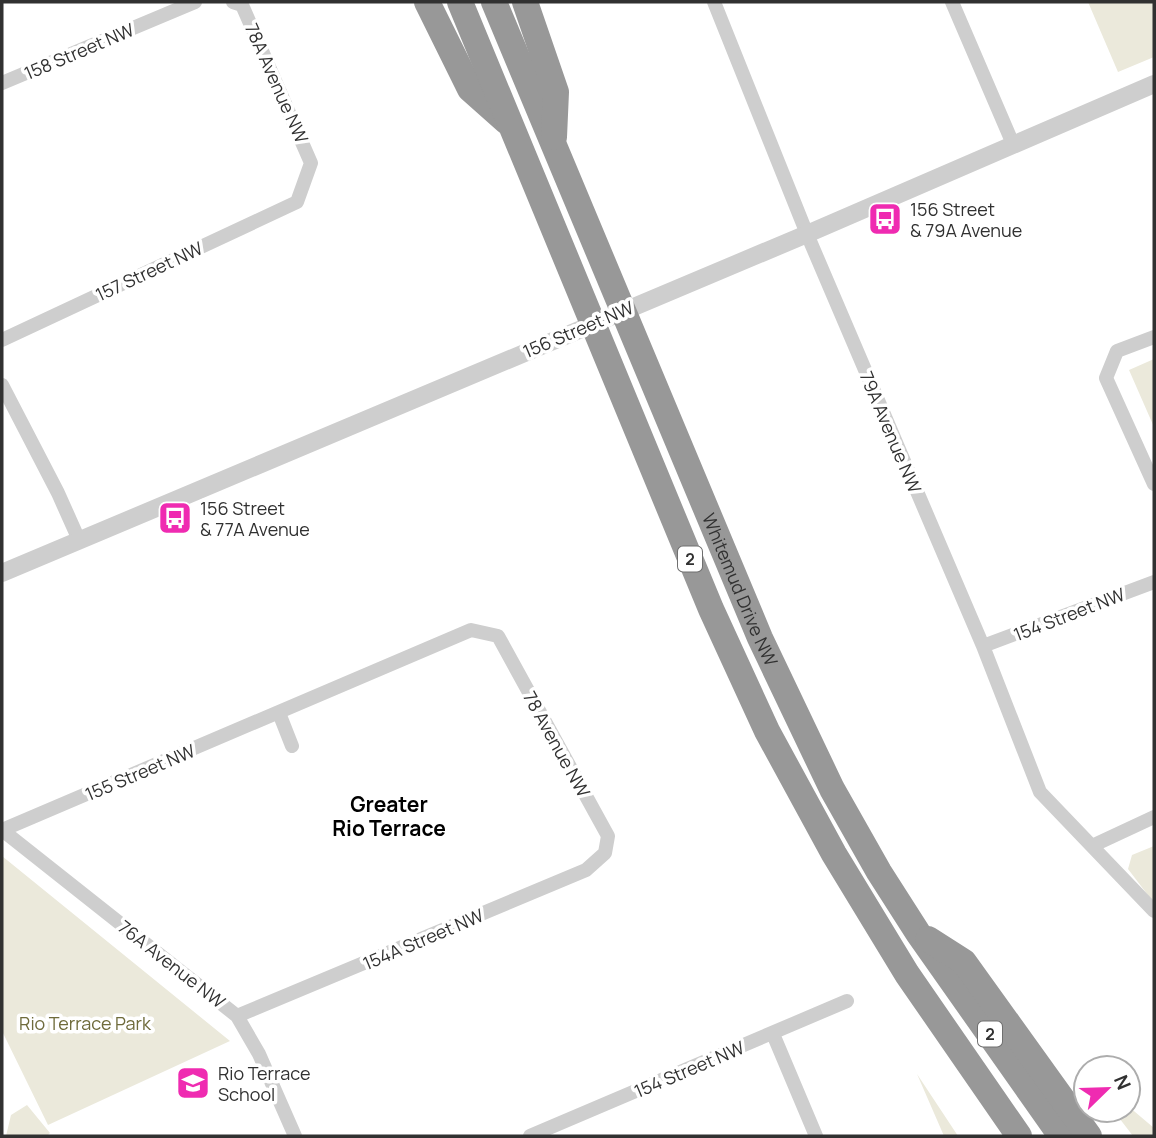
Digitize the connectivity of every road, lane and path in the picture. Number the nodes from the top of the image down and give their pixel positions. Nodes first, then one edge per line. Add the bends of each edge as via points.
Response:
1 (195, 2) edge
2 (427, 2) edge
3 (460, 2) edge
4 (494, 2) edge
5 (525, 2) edge
6 (714, 2) edge
7 (952, 2) edge
8 (237, 3) edge
9 (2, 83) edge
10 (1154, 84) edge
11 (510, 124) junction
12 (1013, 144) junction
13 (554, 146) junction
14 (297, 202) joint
15 (807, 234) junction
16 (1154, 337) edge
17 (2, 340) edge
18 (2, 385) edge
19 (1154, 484) edge
20 (79, 540) junction
21 (2, 573) edge
22 (1154, 582) edge
23 (498, 636) joint
24 (983, 646) junction
25 (279, 713) junction
26 (292, 746) dead end
27 (1154, 817) edge
28 (2, 830) edge
29 (1094, 845) junction
30 (605, 853) joint
31 (1154, 911) edge
32 (918, 933) junction
33 (847, 1001) dead end
34 (237, 1017) junction
35 (773, 1034) junction
36 (295, 1136) edge
37 (530, 1136) edge
38 (816, 1136) edge
39 (1019, 1136) edge
40 (1062, 1136) edge
41 (1089, 1136) edge

1 - 9 street, 158 Street NW
2 - 11 highway via 470,89
3 - 11 highway, Whitemud Drive NW / 2
4 - 13 highway, Whitemud Drive NW / 2
5 - 13 highway via 556,92
6 - 15 street, 79A Avenue NW
7 - 12 street
8 - 14 street, 78A Avenue NW via 311,163
10 - 12 street, 156 Street NW
11 - 39 highway, Whitemud Drive NW / 2 via 711,609 767,731 907,974
12 - 15 street, 156 Street NW
13 - 32 highway, Whitemud Drive NW / 2 via 760,638 832,789
14 - 17 street, 157 Street NW
15 - 20 street, 156 Street NW
15 - 24 street, 79A Avenue NW
16 - 19 street via 1117,351 1106,378
18 - 20 street
20 - 21 street, 156 Street NW
22 - 24 street, 154 Street NW
23 - 25 street, 155 Street NW via 471,630
23 - 30 street, 78 Avenue NW via 608,836
24 - 29 street, 79A Avenue NW via 1040,792
25 - 26 street
25 - 28 street, 155 Street NW
27 - 29 street
28 - 34 street, 76A Avenue NW
29 - 31 street, 79A Avenue NW
30 - 34 street, 154A Street NW via 586,870
32 - 40 highway, Whitemud Drive NW / 2
32 - 41 highway via 964,962
33 - 35 street, 154 Street NW
34 - 36 street, 76A Avenue NW via 259,1054
35 - 37 street, 154 Street NW
35 - 38 street

